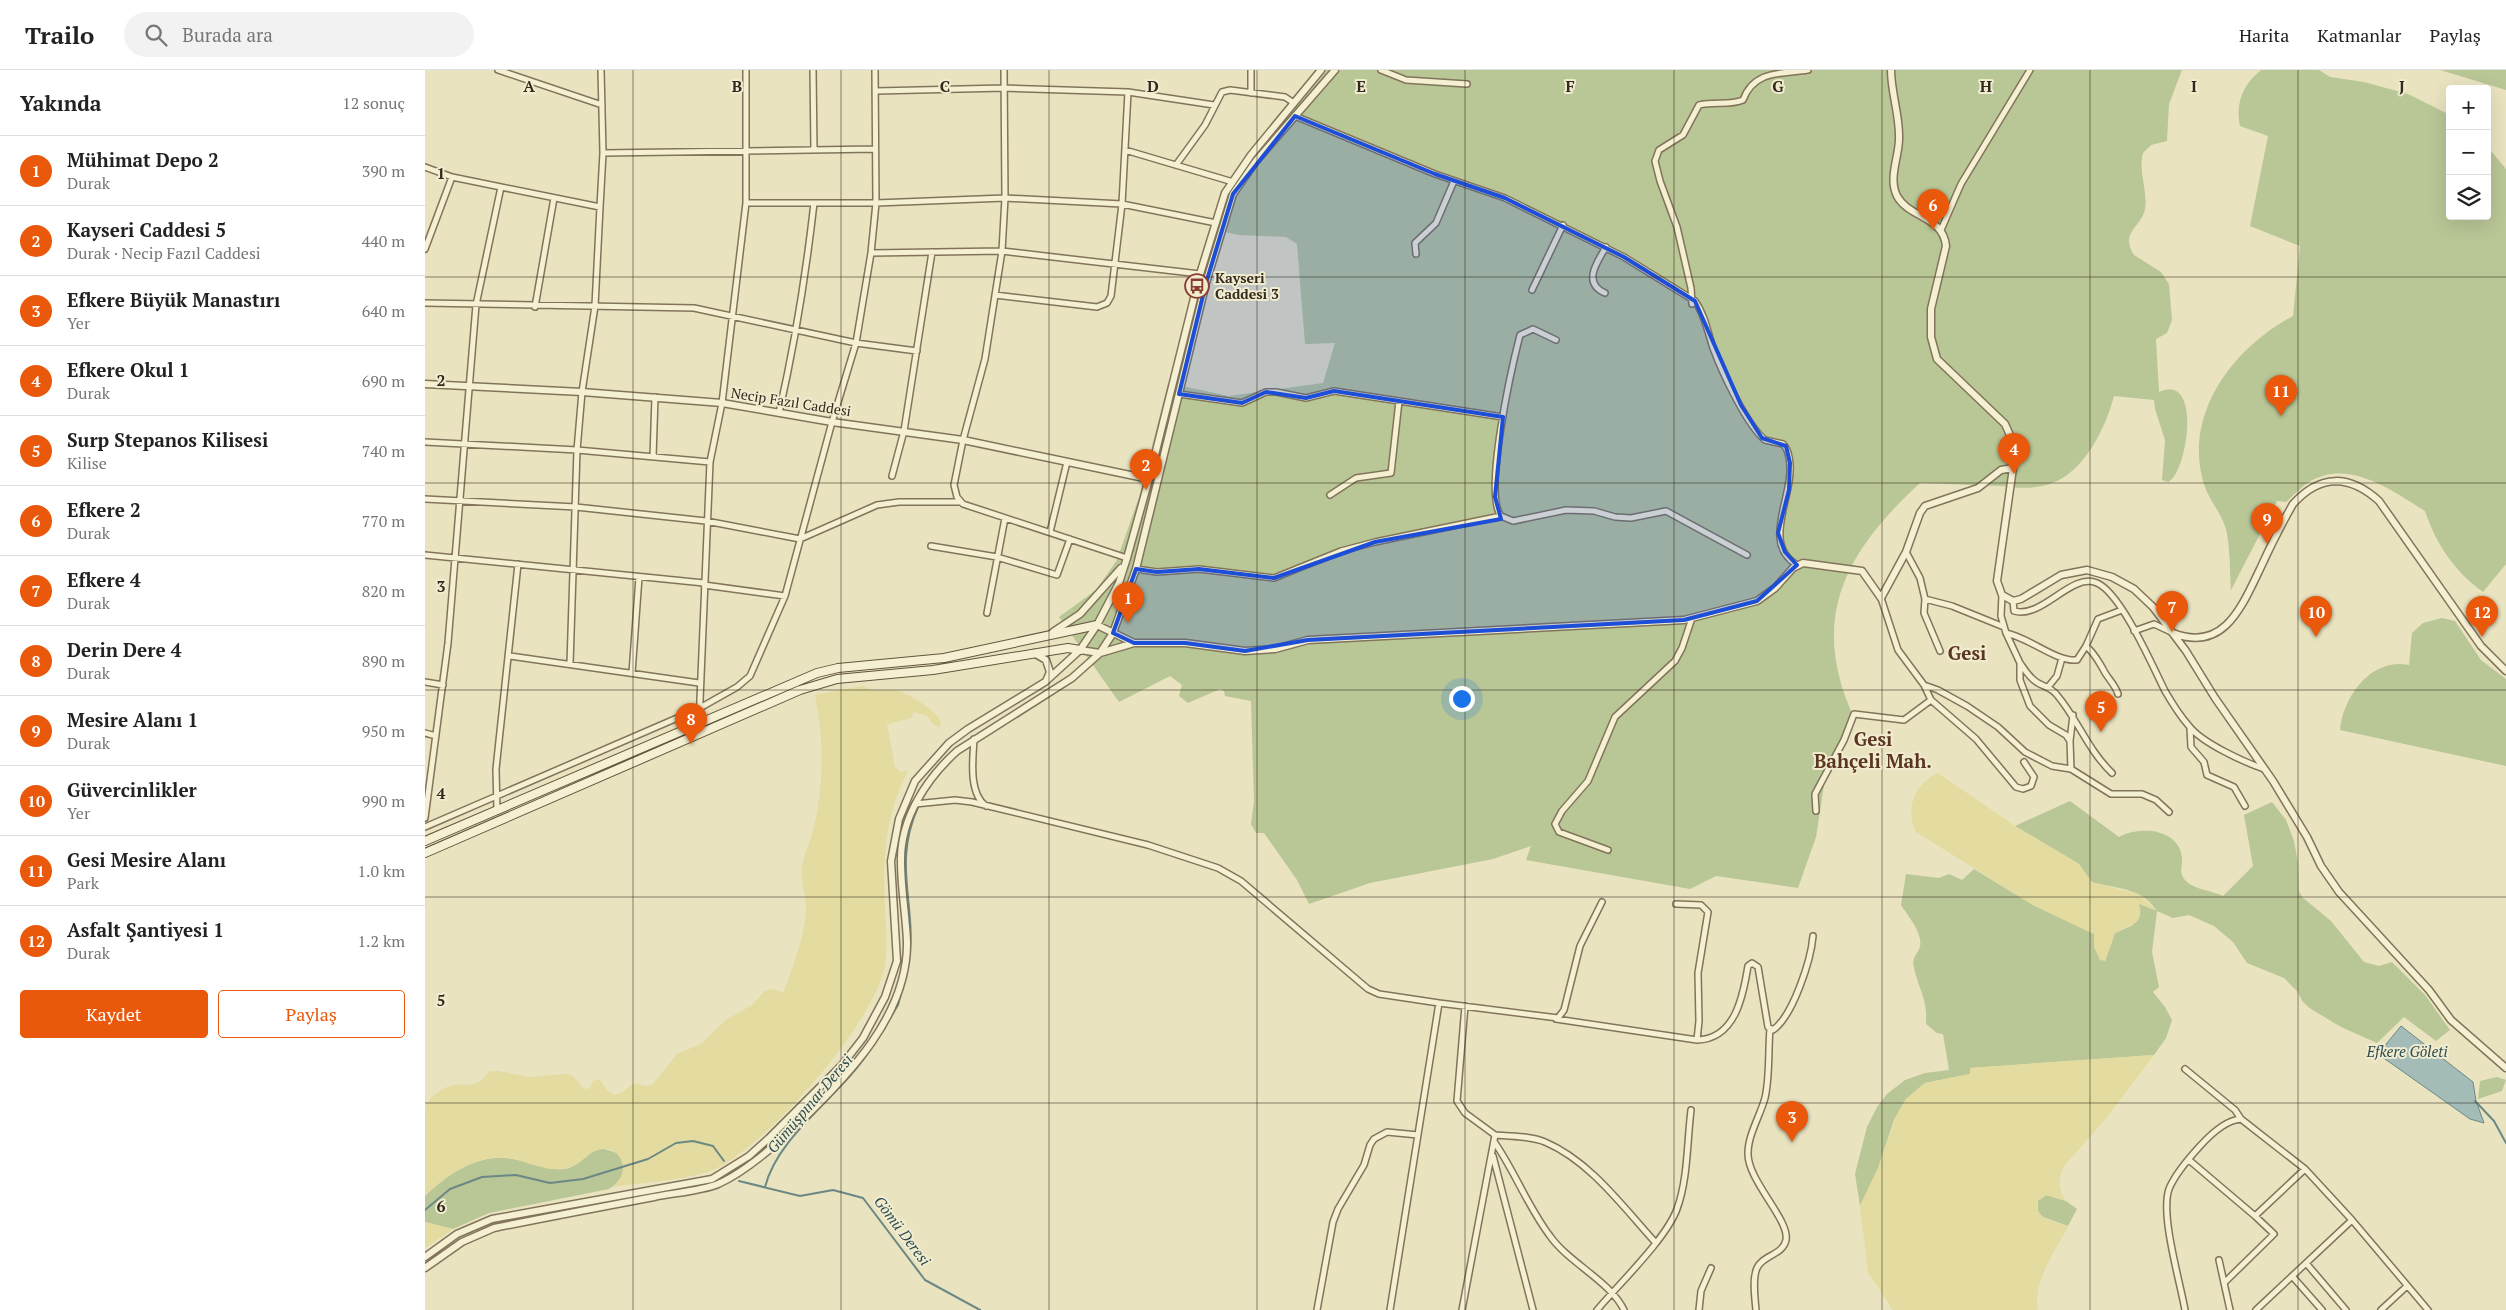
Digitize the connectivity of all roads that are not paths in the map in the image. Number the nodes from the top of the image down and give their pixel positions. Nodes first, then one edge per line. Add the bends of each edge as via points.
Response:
1 (498, 70) edge
2 (601, 70) edge
3 (746, 70) edge
4 (813, 70) edge
5 (875, 70) edge
6 (1004, 70) edge
7 (1251, 70) edge
8 (1321, 70) edge
9 (1335, 70) edge
10 (1381, 70) edge
11 (1808, 70) edge
12 (1891, 70) edge
13 (2030, 70) edge
14 (1467, 84) dead end
15 (1004, 88) junction
16 (876, 91) junction
17 (1128, 92) junction
18 (1251, 93) junction
19 (1294, 103) junction
20 (602, 105) junction
21 (1214, 105) junction
22 (1295, 116) junction
23 (875, 149) junction
24 (814, 150) junction
25 (1125, 150) junction
26 (748, 151) junction
27 (603, 153) junction
28 (1176, 165) junction
29 (425, 167) edge
30 (452, 177) junction
31 (1454, 181) junction
32 (1233, 182) junction
33 (501, 188) junction
34 (554, 198) junction
35 (1005, 198) junction
36 (746, 203) junction
37 (814, 203) junction
38 (876, 203) junction
39 (1122, 204) junction
40 (600, 207) junction
41 (1216, 223) junction
42 (1563, 225) junction
43 (1941, 230) junction
44 (1606, 248) junction
45 (425, 249) edge
46 (1002, 251) junction
47 (932, 252) junction
48 (871, 253) junction
49 (1416, 254) dead end
50 (1115, 263) junction
51 (1200, 274) junction
52 (1532, 290) dead end
53 (1605, 293) dead end
54 (995, 295) junction
55 (1692, 301) junction
56 (425, 303) edge
57 (476, 306) junction
58 (535, 306) junction
59 (595, 306) junction
60 (734, 316) junction
61 (796, 330) junction
62 (1556, 340) dead end
63 (856, 343) junction
64 (917, 351) junction
65 (425, 384) edge
66 (468, 386) junction
67 (582, 392) junction
68 (1179, 394) junction
69 (655, 397) junction
70 (1399, 401) junction
71 (722, 403) junction
72 (779, 413) junction
73 (1503, 416) junction
74 (832, 422) junction
75 (903, 431) junction
76 (963, 440) junction
77 (425, 442) edge
78 (465, 445) junction
79 (577, 450) junction
80 (653, 457) junction
81 (710, 462) junction
82 (1067, 462) junction
83 (2013, 468) junction
84 (892, 476) dead end
85 (1149, 479) junction
86 (1331, 496) dead end
87 (425, 499) edge
88 (460, 501) junction
89 (961, 502) junction
90 (576, 507) junction
91 (1501, 516) junction
92 (1005, 518) junction
93 (706, 520) junction
94 (1050, 532) junction
95 (800, 539) junction
96 (1070, 539) junction
97 (931, 546) dead end
98 (1905, 552) junction
99 (425, 555) edge
100 (1747, 555) dead end
101 (997, 557) junction
102 (455, 558) junction
103 (1127, 558) junction
104 (518, 564) junction
105 (1797, 565) junction
106 (1136, 569) junction
107 (574, 570) junction
108 (639, 576) junction
109 (704, 584) junction
110 (2002, 595) junction
111 (785, 596) junction
112 (1881, 598) junction
113 (1925, 599) junction
114 (2013, 601) junction
115 (2122, 610) junction
116 (987, 613) dead end
117 (1692, 618) junction
118 (1097, 625) junction
119 (2005, 630) junction
120 (2134, 631) junction
121 (1113, 632) junction
122 (2172, 632) junction
123 (1036, 639) junction
124 (1135, 643) junction
125 (2086, 646) junction
126 (1081, 650) junction
127 (1940, 651) dead end
128 (1030, 653) junction
129 (1100, 653) junction
130 (510, 656) junction
131 (2062, 658) junction
132 (2021, 663) junction
133 (569, 664) junction
134 (2506, 671) edge
135 (632, 673) junction
136 (425, 682) edge
137 (1045, 682) junction
138 (699, 683) junction
139 (443, 685) junction
140 (1924, 685) junction
141 (2048, 687) junction
142 (2119, 694) dead end
143 (1931, 700) junction
144 (698, 709) junction
145 (2073, 715) junction
146 (699, 724) junction
147 (2190, 728) junction
148 (425, 734) edge
149 (436, 736) junction
150 (974, 738) junction
151 (2070, 741) junction
152 (2024, 762) dead end
153 (2071, 769) junction
154 (2264, 769) junction
155 (2112, 773) dead end
156 (497, 795) junction
157 (915, 804) junction
158 (2245, 806) dead end
159 (989, 808) junction
160 (497, 811) junction
161 (1816, 811) dead end
162 (2169, 812) dead end
163 (425, 818) edge
164 (425, 827) edge
165 (425, 841) edge
166 (1608, 850) dead end
167 (425, 853) edge
168 (1601, 902) dead end
169 (1676, 904) dead end
170 (1813, 936) dead end
171 (1439, 1003) junction
172 (1465, 1006) junction
173 (1555, 1019) junction
174 (1770, 1029) junction
175 (1697, 1040) junction
176 (2506, 1068) edge
177 (2185, 1069) dead end
178 (1691, 1110) dead end
179 (2241, 1119) junction
180 (1418, 1135) junction
181 (1495, 1135) junction
182 (1494, 1142) junction
183 (1493, 1153) junction
184 (2189, 1160) junction
185 (2305, 1169) junction
186 (2255, 1216) junction
187 (2352, 1220) junction
188 (1655, 1242) junction
189 (425, 1257) edge
190 (2219, 1260) dead end
191 (2307, 1263) junction
192 (425, 1268) edge
193 (1711, 1268) dead end
194 (2292, 1276) junction
195 (2223, 1283) junction
196 (2407, 1286) junction
197 (1611, 1293) junction
198 (1317, 1310) edge
199 (1390, 1310) edge
200 (1462, 1310) edge
201 (1533, 1310) edge
202 (1597, 1310) edge
203 (1623, 1310) edge
204 (1699, 1310) edge
205 (1756, 1310) edge
206 (2185, 1310) edge
207 (2230, 1310) edge
208 (2256, 1310) edge
209 (2322, 1310) edge
210 (2346, 1310) edge
211 (2381, 1310) edge
212 (2428, 1310) edge

1 - 20 street
2 - 20 street
3 - 26 street
4 - 24 street
5 - 16 street
6 - 15 street
7 - 18 street
8 - 19 street
9 - 22 street
10 - 14 street via 1406,80
11 - 55 street via 1759,78 1751,83 1743,100 1736,103 1699,105 1683,135 1659,150 1655,161 1677,227
12 - 43 street via 1899,139 1894,189 1898,198
13 - 43 street via 1961,184
15 - 16 street
15 - 17 street
15 - 35 street
16 - 23 street
17 - 21 street
17 - 25 street
18 - 19 street via 1285,97
18 - 21 street via 1224,91
19 - 32 street
20 - 27 street
21 - 28 street via 1205,125
22 - 31 street
22 - 68 street via 1233,194 1206,283
23 - 24 street
23 - 38 street
24 - 26 street
25 - 28 street
25 - 39 street
26 - 27 street
26 - 36 street
27 - 40 street
28 - 32 street
29 - 30 street
30 - 33 street
30 - 45 street
31 - 42 street via 1505,198
31 - 49 street via 1436,223 1415,243
32 - 41 street via 1225,193
33 - 34 street
33 - 57 street
34 - 40 street
34 - 58 street
35 - 38 street
35 - 39 street
35 - 46 street
36 - 37 street
36 - 60 street
37 - 38 street
37 - 61 street
38 - 48 street
39 - 41 street
39 - 50 street
40 - 59 street
41 - 51 street
42 - 44 street
42 - 52 street
43 - 83 street via 1946,246 1931,309 1931,337 1937,359 2005,424 2013,442
44 - 53 street via 1592,275 1597,288
44 - 55 street
46 - 47 street
46 - 50 street
46 - 54 street
47 - 48 street
47 - 64 street
48 - 63 street
50 - 51 street
50 - 54 street via 1111,296 1102,307
51 - 85 street
54 - 76 street via 985,359
55 - 105 street via 1699,307 1715,353 1750,420 1765,440 1783,444 1788,451 1790,483 1778,533 1785,552
56 - 57 street
57 - 58 street
57 - 66 street
58 - 59 street
59 - 60 street via 693,308
59 - 67 street
60 - 61 street
60 - 71 street
61 - 63 street
61 - 72 street
62 - 73 street via 1533,329 1520,335
63 - 64 street
63 - 74 street
64 - 75 street
65 - 66 street, Necip Fazıl Caddesi
66 - 67 street, Necip Fazıl Caddesi
66 - 78 street
67 - 69 street, Necip Fazıl Caddesi
67 - 79 street
68 - 70 street via 1242,403 1266,392 1306,398 1334,391
68 - 106 street
69 - 71 street, Necip Fazıl Caddesi
69 - 80 street
70 - 73 street
70 - 86 street via 1391,473 1356,478
71 - 72 street, Necip Fazıl Caddesi
71 - 81 street
72 - 74 street, Necip Fazıl Caddesi
73 - 91 street via 1495,497
74 - 75 street, Necip Fazıl Caddesi
74 - 95 street
75 - 76 street, Necip Fazıl Caddesi
75 - 84 street
76 - 82 street, Necip Fazıl Caddesi
76 - 89 street via 954,485
77 - 78 street
78 - 79 street
78 - 88 street
79 - 80 street
79 - 90 street
80 - 81 street
81 - 93 street
82 - 85 street, Necip Fazıl Caddesi
82 - 94 street
83 - 98 street via 2001,470 1978,488 1925,506
83 - 110 street via 1997,581
85 - 103 street
87 - 88 street
88 - 90 street
88 - 102 street
89 - 92 street
89 - 95 street via 877,505
90 - 93 street
90 - 107 street
91 - 100 street via 1513,521 1566,510 1631,518 1666,512
91 - 106 street via 1366,544 1274,578 1199,569 1157,572
92 - 94 street
92 - 101 street
93 - 95 street
93 - 109 street
94 - 96 street
95 - 111 street
96 - 101 street via 1057,575
96 - 103 street
97 - 101 street
98 - 112 street
98 - 113 street via 1920,578
99 - 102 street
101 - 116 street
102 - 104 street
102 - 139 street
103 - 118 street via 1119,583
103 - 123 street via 1116,575 1080,614 1059,630
104 - 107 street
104 - 130 street
105 - 112 street via 1861,571
105 - 117 street via 1757,601
106 - 121 street
107 - 108 street
107 - 133 street
108 - 109 street
108 - 135 street
109 - 111 street
109 - 138 street
110 - 114 street
110 - 119 street via 2001,616
111 - 144 street via 750,676
112 - 140 street via 1898,650
113 - 119 street via 1952,606
113 - 127 street via 1924,613
114 - 115 street via 2014,611 2027,612 2065,590 2081,583 2095,582 2103,586
114 - 122 street via 2061,575 2087,570 2112,577 2134,589
115 - 120 street
115 - 125 street via 2098,620
117 - 124 street via 1660,623 1308,640 1275,649 1245,651 1185,643
117 - 166 street via 1675,661 1615,718 1588,781 1555,824 1559,832
118 - 121 street
118 - 123 main road
118 - 126 street
119 - 131 street
119 - 132 street
120 - 122 street via 2154,624
120 - 147 street via 2167,694
121 - 124 street
121 - 129 street
122 - 134 street via 2195,638 2210,635 2232,620 2293,504 2317,484 2340,481 2367,490 2379,501 2481,646
122 - 154 street
123 - 146 main road via 944,658 838,668 817,673
124 - 129 street
125 - 131 street via 2077,660
125 - 142 street via 2098,656 2103,671
126 - 128 main road via 1068,648
126 - 129 street
126 - 137 street
128 - 137 street via 1046,660 1050,672
128 - 167 main road via 933,670 837,679 799,690
129 - 150 street via 1072,678
130 - 133 street
130 - 156 street via 496,770
131 - 141 street via 2057,676
132 - 141 street via 2037,683
132 - 151 street via 2020,680 2030,706
133 - 135 street
135 - 138 street
136 - 139 street
137 - 189 street via 968,728 949,743 915,781 899,819 891,861 897,961 885,997 863,1038 842,1065 769,1138 749,1156 712,1179 492,1219 457,1234
138 - 144 street
139 - 149 street
140 - 143 street
140 - 153 street via 1967,706 1998,727 2025,752 2052,766
141 - 145 street
143 - 152 street via 1976,739 2016,787 2023,789 2031,786 2034,777
143 - 161 street via 1903,720 1854,714 1845,740 1815,794
144 - 146 street
144 - 156 street
145 - 151 street
145 - 155 street via 2086,742
146 - 160 main road
147 - 154 street via 2217,748
147 - 158 street via 2191,747 2204,762 2207,775 2233,787
148 - 149 street
149 - 163 street
150 - 157 street via 942,764
150 - 159 street via 973,769 977,794
151 - 153 street
153 - 162 street via 2111,794 2142,794 2156,800
154 - 176 street via 2339,892 2429,990 2451,1020
156 - 160 street
156 - 164 street
157 - 159 street via 955,800
157 - 192 street via 903,839 907,942 894,1002 871,1044 849,1072 775,1147 717,1184 494,1228 461,1242
159 - 171 street via 1149,845 1218,868 1241,881 1368,990
160 - 165 main road
168 - 173 street via 1580,946 1563,1014
169 - 175 street via 1701,905 1708,912 1697,973
170 - 174 street via 1804,978 1776,1028
171 - 172 street
171 - 180 street
172 - 173 street
172 - 181 street via 1457,1100 1465,1112
173 - 175 street
174 - 175 street via 1758,969 1752,963 1748,966 1742,994 1728,1025 1710,1040
174 - 205 street via 1765,1097 1748,1153 1757,1182 1785,1229 1786,1240 1781,1250 1757,1266
177 - 179 street via 2235,1110
178 - 188 street via 1683,1190 1669,1226
179 - 184 street via 2218,1130
179 - 185 street
180 - 198 street via 1387,1132 1370,1145 1364,1165 1333,1222
180 - 199 street
181 - 182 street
181 - 188 street via 1543,1142 1565,1153 1587,1170
182 - 183 street
182 - 197 street via 1550,1237
183 - 200 street
183 - 201 street
184 - 186 street
184 - 206 street via 2171,1185 2166,1208
185 - 186 street
185 - 187 street
186 - 195 street via 2274,1234
187 - 191 street
187 - 196 street
188 - 197 street
190 - 195 street
191 - 194 street
191 - 210 street
193 - 204 street via 1701,1290
194 - 208 street
194 - 209 street
195 - 207 street
196 - 211 street
196 - 212 street
197 - 202 street
197 - 203 street

